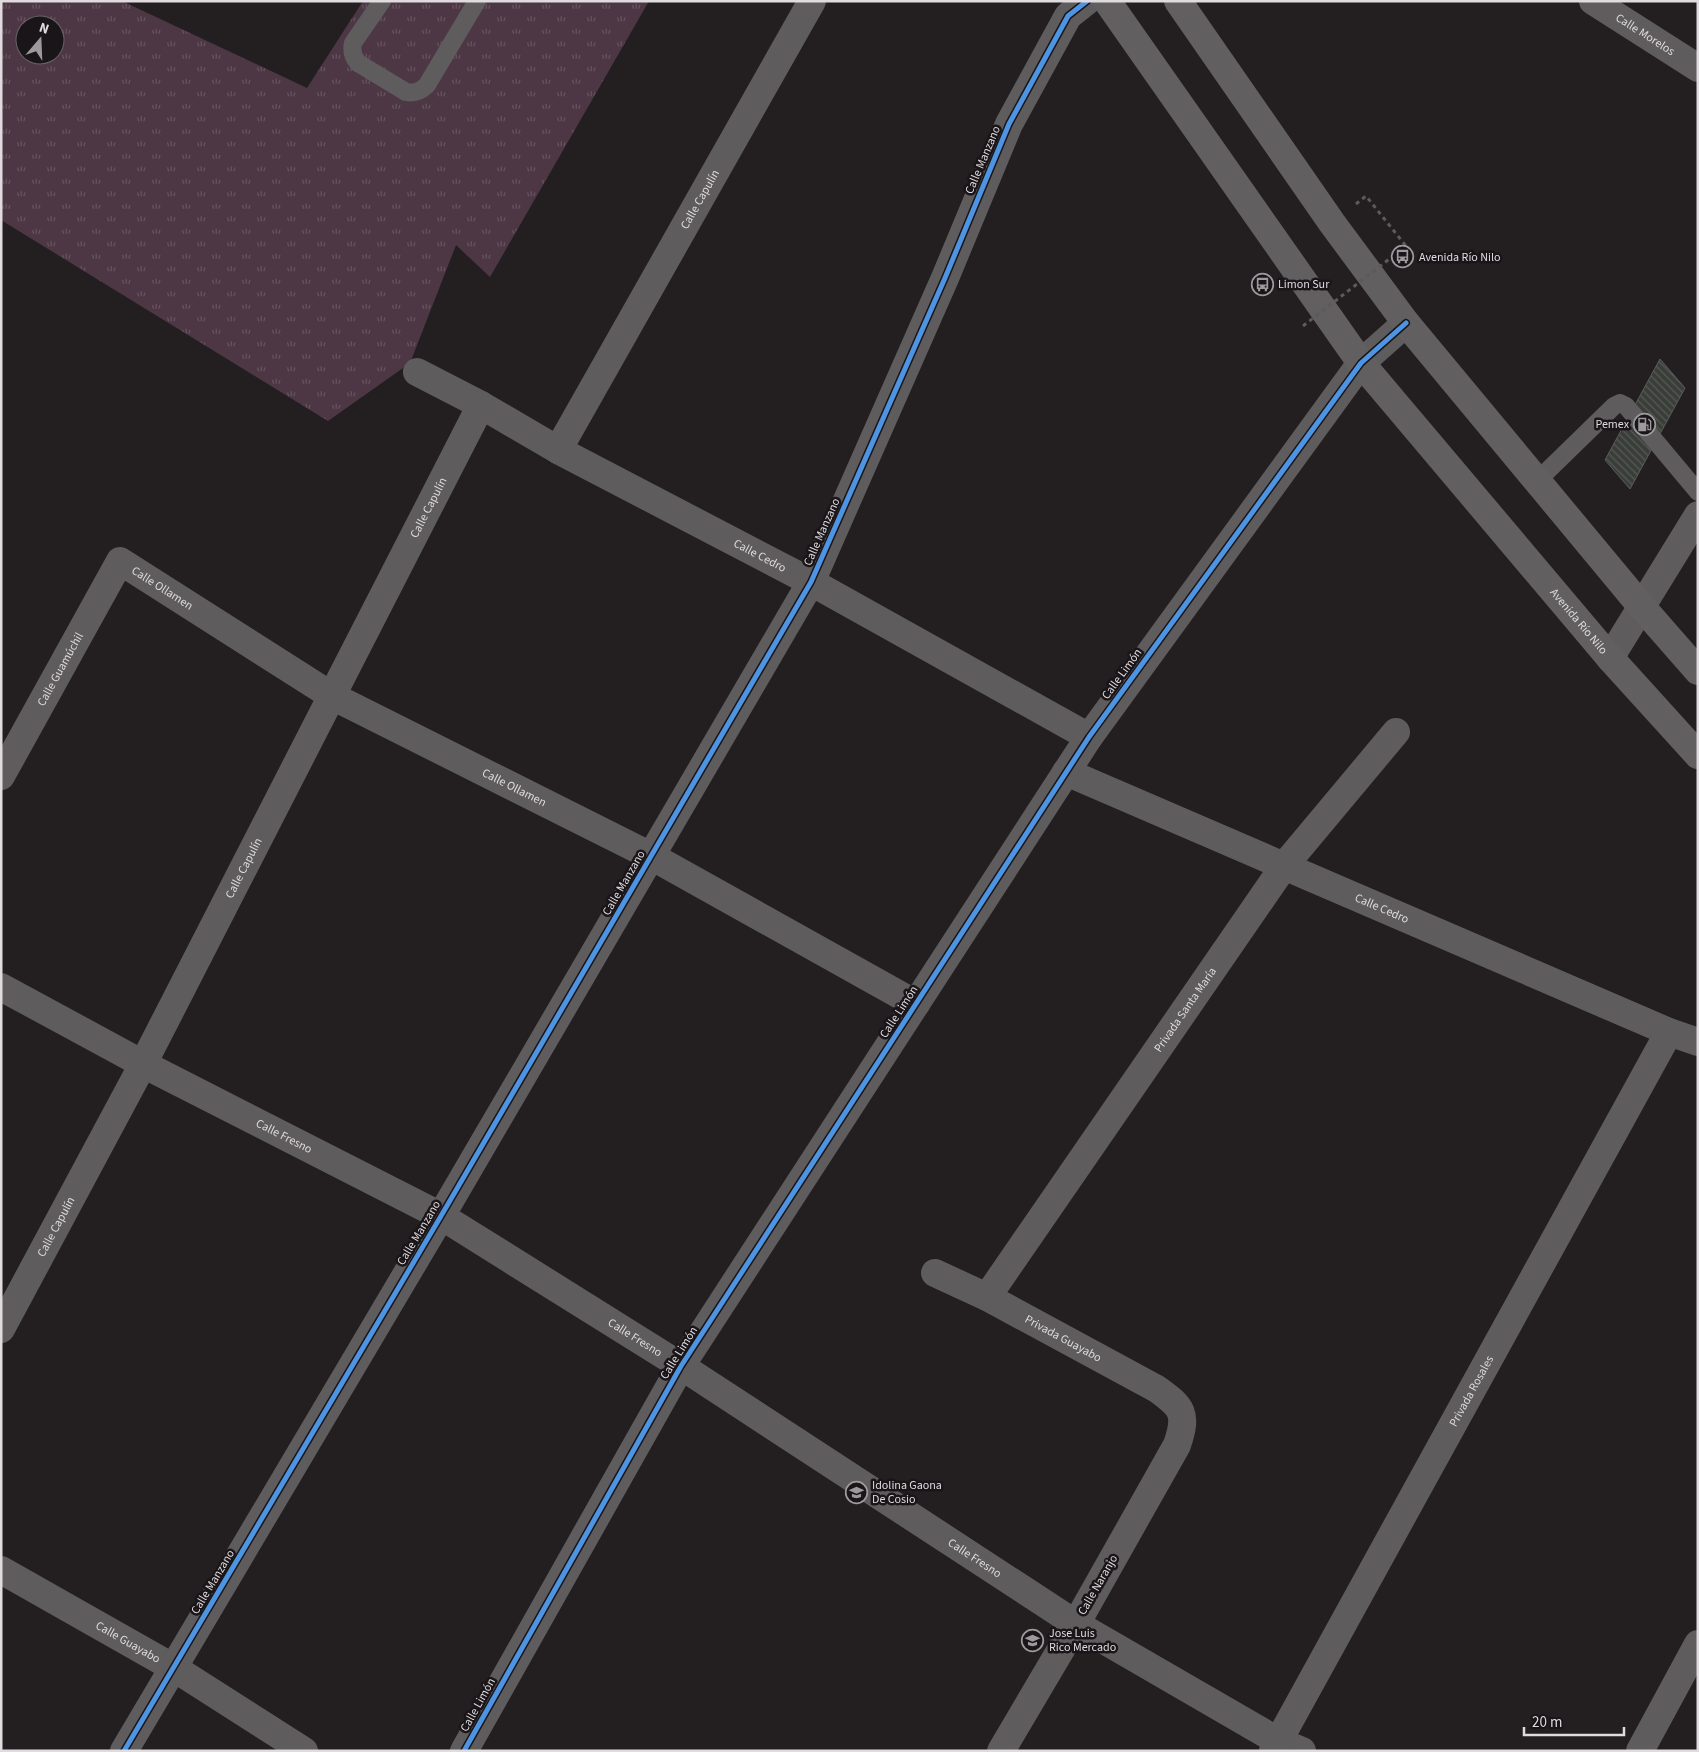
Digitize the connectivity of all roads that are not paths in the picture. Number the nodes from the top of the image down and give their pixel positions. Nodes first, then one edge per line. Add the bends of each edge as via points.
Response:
1 (382, 1) edge
2 (477, 1) edge
3 (812, 1) edge
4 (1087, 1) edge
5 (1107, 1) edge
6 (1178, 1) edge
7 (1593, 1) edge
8 (1698, 68) edge
9 (1406, 323) junction
10 (1361, 363) junction
11 (417, 372) dead end
12 (481, 405) junction
13 (558, 450) junction
14 (1538, 481) junction
15 (1698, 492) edge
16 (1698, 515) edge
17 (120, 560) joint
18 (811, 582) junction
19 (1641, 606) junction
20 (1610, 658) junction
21 (1698, 670) edge
22 (332, 696) junction
23 (1396, 732) dead end
24 (1089, 737) junction
25 (1698, 755) edge
26 (1066, 772) junction
27 (1, 776) edge
28 (651, 856) junction
29 (1284, 866) junction
30 (1, 987) edge
31 (916, 1004) junction
32 (1669, 1032) junction
33 (1698, 1042) edge
34 (143, 1064) junction
35 (441, 1216) junction
36 (935, 1273) dead end
37 (987, 1297) junction
38 (1, 1329) edge
39 (681, 1366) junction
40 (1183, 1414) joint
41 (1, 1570) edge
42 (1076, 1624) junction
43 (1698, 1644) edge
44 (174, 1668) junction
45 (1284, 1747) edge
46 (124, 1751) edge
47 (304, 1751) edge
48 (464, 1751) edge
49 (1001, 1751) edge
50 (1640, 1751) edge

1 - 2 lane via 354,43 354,59 411,93 427,85
3 - 13 street, Calle Capulín
4 - 18 street, Calle Manzano via 1068,16 1009,124
5 - 10 main road, Avenida Río Nilo
6 - 9 main road via 1332,223
7 - 8 street, Calle Morelos
9 - 10 street, Calle Limón
9 - 14 main road
10 - 20 main road, Avenida Río Nilo
10 - 24 street, Calle Limón
11 - 12 street, Calle Cedro
12 - 13 street, Calle Cedro
12 - 22 street, Calle Capulín
13 - 18 street, Calle Cedro
14 - 15 lane via 1620,403 1626,406
14 - 19 main road
16 - 19 street
17 - 22 street, Calle Ollamen
17 - 27 street, Calle Guamúchil
18 - 24 street, Calle Cedro
18 - 28 street, Calle Manzano
19 - 20 street
19 - 21 main road
20 - 25 main road, Avenida Río Nilo
22 - 28 street, Calle Ollamen
22 - 34 street, Calle Capulín
23 - 29 street, Privada Santa María
24 - 26 street, Calle Limón
26 - 29 street, Calle Cedro
26 - 31 street, Calle Limón
28 - 31 street, Calle Ollamen
28 - 35 street, Calle Manzano
29 - 32 street, Calle Cedro
29 - 37 street, Privada Santa María
30 - 34 street, Calle Fresno
31 - 39 street, Calle Limón
32 - 33 street, Calle Cedro
32 - 45 street, Privada Rosales
34 - 35 street, Calle Fresno
34 - 38 street, Calle Capulín
35 - 39 street, Calle Fresno
35 - 44 street, Calle Manzano
36 - 37 street, Privada Guayabo
37 - 40 street, Privada Guayabo via 1157,1390 1178,1405
39 - 42 street, Calle Fresno
39 - 48 street, Calle Limón
40 - 42 street, Calle Naranjo via 1177,1445
41 - 44 street, Calle Guayabo
42 - 45 street, Calle Fresno
42 - 49 street, Calle Naranjo
43 - 50 street
44 - 46 street, Calle Manzano
44 - 47 street, Calle Guayabo

